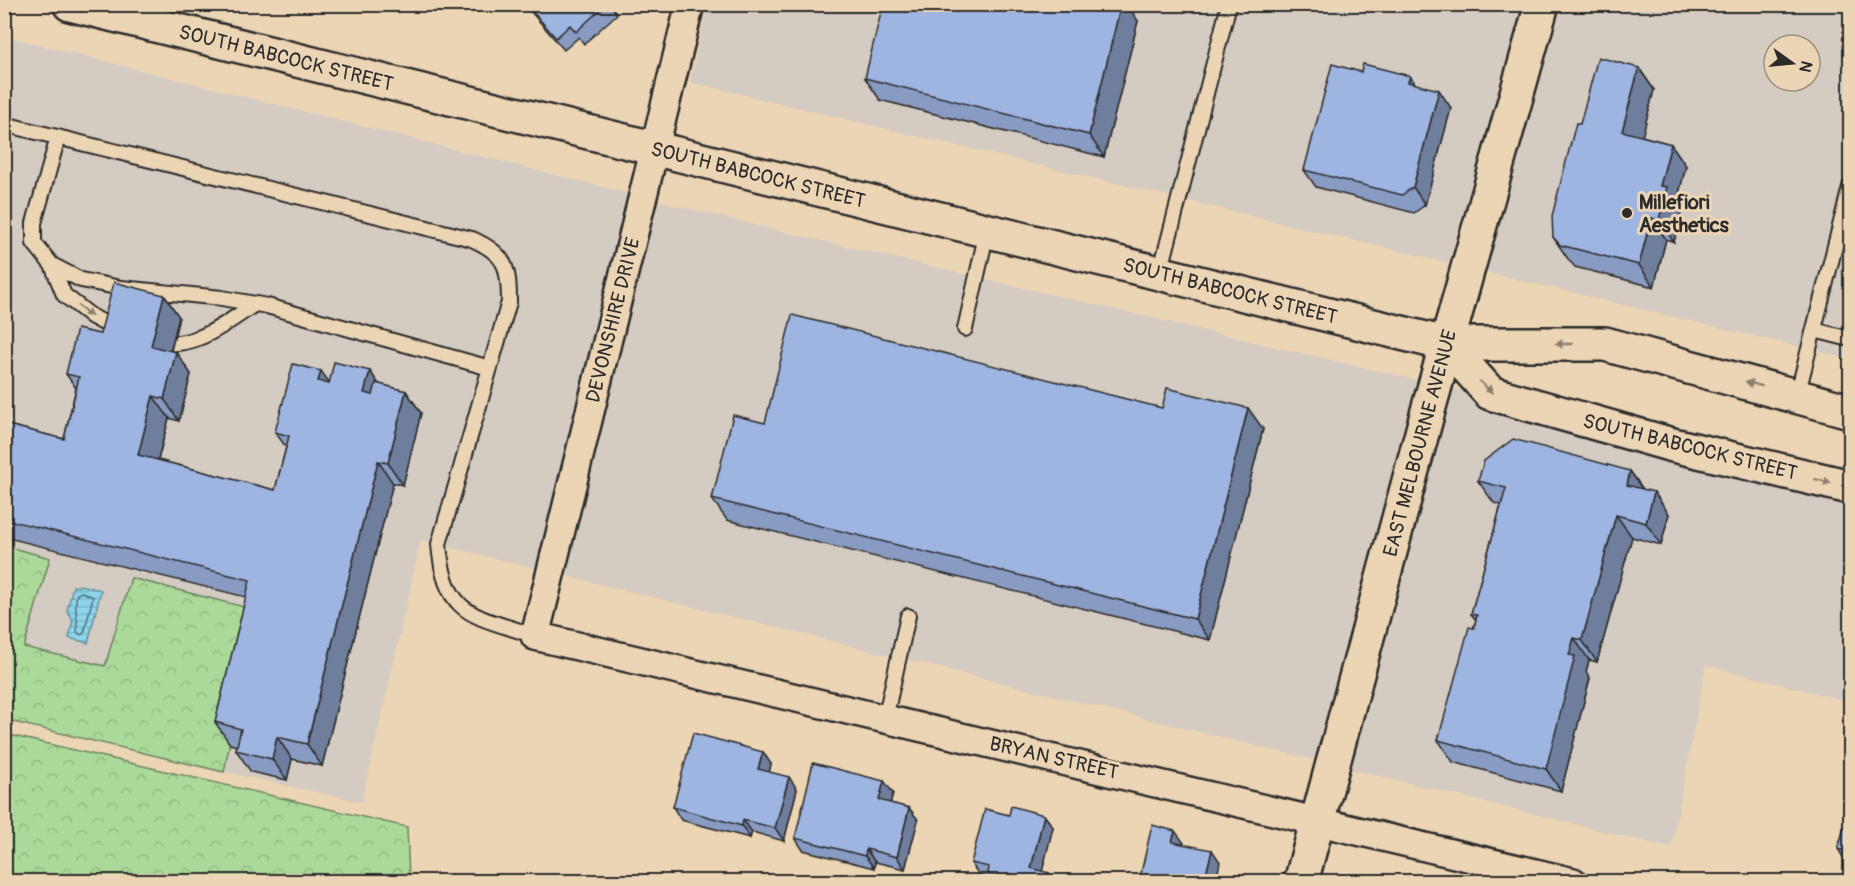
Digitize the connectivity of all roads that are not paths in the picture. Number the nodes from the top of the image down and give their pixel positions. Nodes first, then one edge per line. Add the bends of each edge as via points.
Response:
1 (70, 4) edge
2 (690, 4) edge
3 (1229, 4) edge
4 (1542, 4) edge
5 (4, 124) edge
6 (58, 137) junction
7 (655, 150) junction
8 (1851, 187) edge
9 (987, 231) junction
10 (52, 265) junction
11 (1160, 273) junction
12 (255, 304) junction
13 (965, 329) dead end
14 (1814, 330) junction
15 (1851, 339) edge
16 (1446, 344) junction
17 (490, 368) junction
18 (1797, 396) junction
19 (1851, 411) edge
20 (1851, 487) edge
21 (908, 616) dead end
22 (535, 636) junction
23 (885, 718) junction
24 (1317, 820) junction
25 (1301, 882) edge
26 (1573, 882) edge

1 - 7 main road, SOUTH BABCOCK STREET
2 - 7 street, DEVONSHIRE DRIVE
3 - 11 lane
4 - 16 main road, EAST MELBOURNE AVENUE
5 - 6 lane
6 - 10 lane via 34,223 34,243
6 - 17 lane via 472,239 491,248 504,261 509,302
7 - 9 main road, SOUTH BABCOCK STREET
7 - 22 street, DEVONSHIRE DRIVE
8 - 14 lane
9 - 11 main road, SOUTH BABCOCK STREET
9 - 13 lane
10 - 12 lane via 81,280 121,288
10 -> 12 lane via 64,295 91,316 125,335 162,343 188,342 214,332
11 - 16 main road, SOUTH BABCOCK STREET
12 - 17 lane
14 - 15 lane
14 - 18 lane
18 -> 16 main road, SOUTH BABCOCK STREET via 1605,344
16 -> 20 main road, SOUTH BABCOCK STREET via 1490,393 1669,444
16 - 24 main road, EAST MELBOURNE AVENUE
17 - 22 lane via 439,544 441,572 453,600 472,614
18 - 19 main road, SOUTH BABCOCK STREET
21 - 23 lane
22 - 23 street, BRYAN STREET
23 - 24 street, BRYAN STREET
24 - 25 main road, EAST MELBOURNE AVENUE
24 - 26 street, BRYAN STREET

